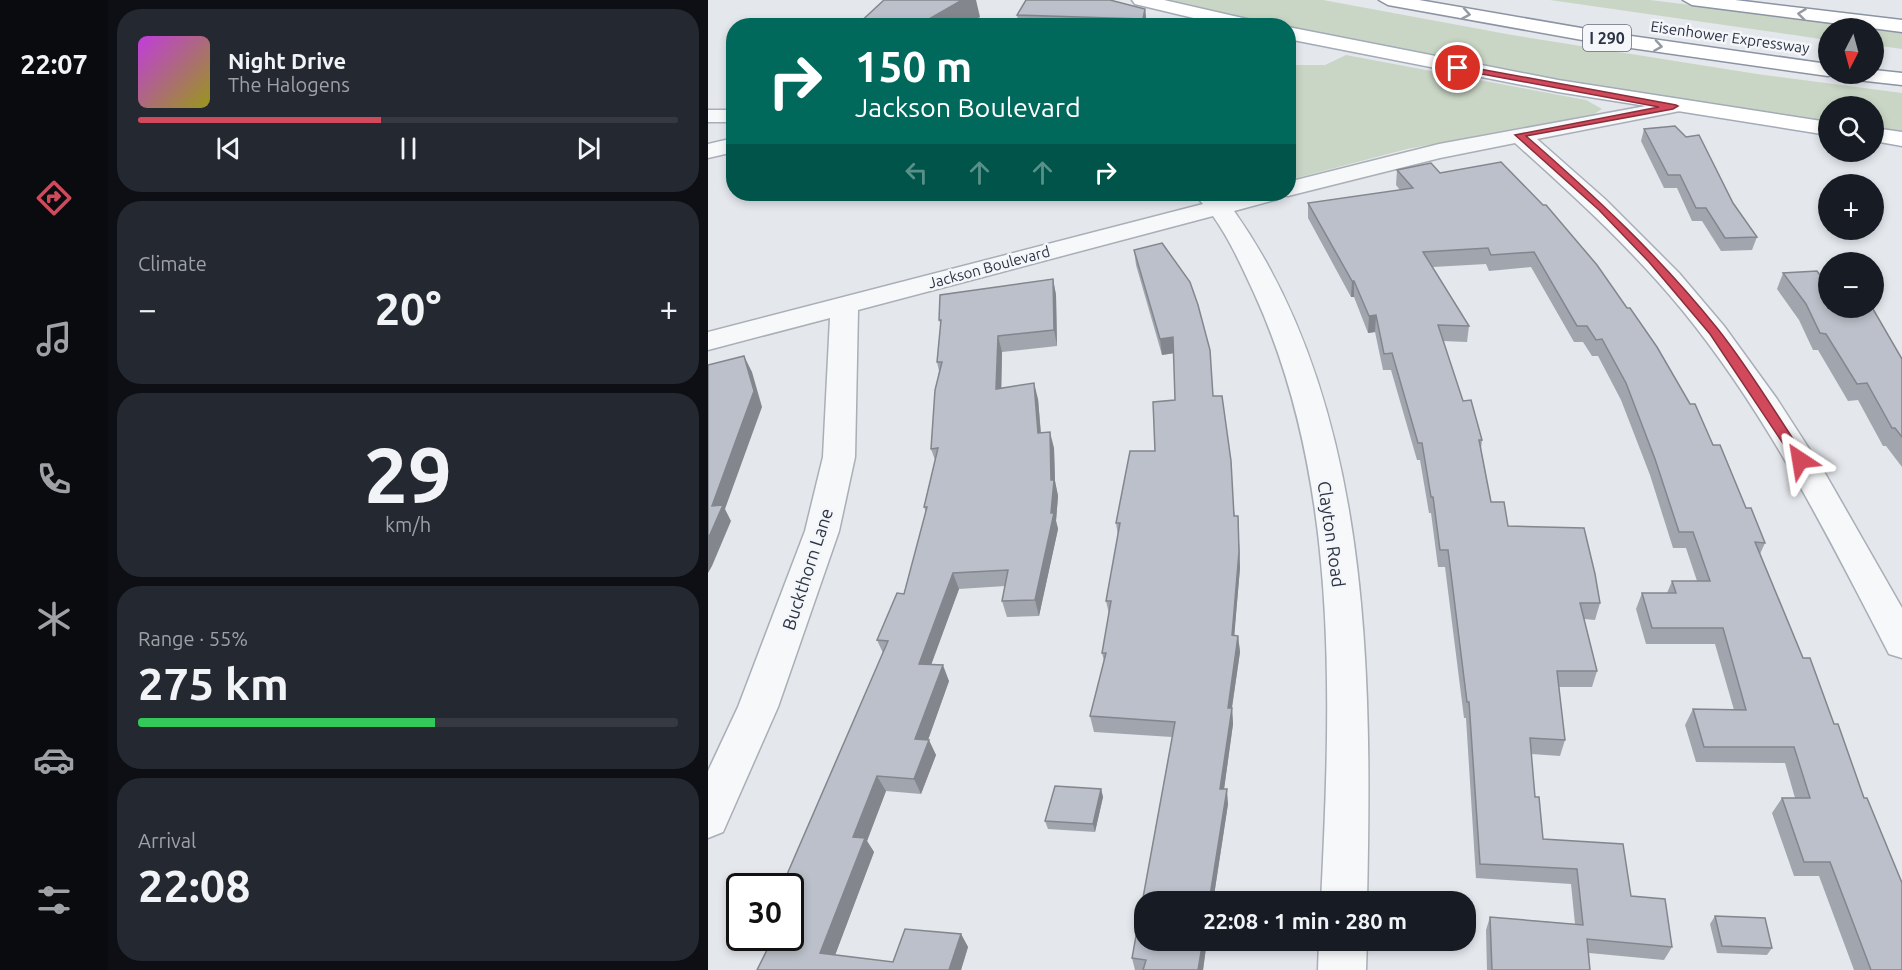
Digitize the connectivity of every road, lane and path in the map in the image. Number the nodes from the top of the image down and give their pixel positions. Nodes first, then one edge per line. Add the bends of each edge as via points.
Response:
1 (1142, 0) edge
2 (1388, 0) edge
3 (1489, 0) edge
4 (1692, 0) edge
5 (1568, 13) dead end
6 (1218, 18) edge
7 (1902, 26) edge
8 (1296, 35) edge
9 (1818, 69) edge
10 (1884, 77) edge
11 (1902, 79) edge
12 (1673, 106) junction
13 (708, 116) edge
14 (726, 116) edge
15 (1818, 128) edge
16 (1519, 135) junction
17 (1884, 136) edge
18 (1902, 139) edge
19 (726, 147) edge
20 (708, 151) edge
21 (1296, 187) edge
22 (1210, 201) edge
23 (1215, 201) edge
24 (844, 305) junction
25 (708, 341) edge
26 (1902, 643) edge
27 (708, 818) edge
28 (1344, 891) edge
29 (1343, 951) edge
30 (1342, 970) edge

1 - 6 main road
2 -> 9 main road, Eisenhower Expressway / I 290 via 1610,39
3 - 5 main road, I 290
7 -> 4 main road
8 - 12 main road
10 - 11 main road
12 - 15 main road
12 - 16 street
13 - 14 street
16 - 21 street
16 - 26 street via 1603,208 1714,332 1813,480
17 - 18 main road
19 - 20 street
22 - 24 street, Jackson Boulevard
23 - 28 street, Clayton Road via 1275,305 1305,389 1320,448 1338,561 1345,656 1348,769
24 - 25 street, Jackson Boulevard
24 - 27 street, Buckthorn Lane via 839,457 822,531 758,707
29 - 30 street

